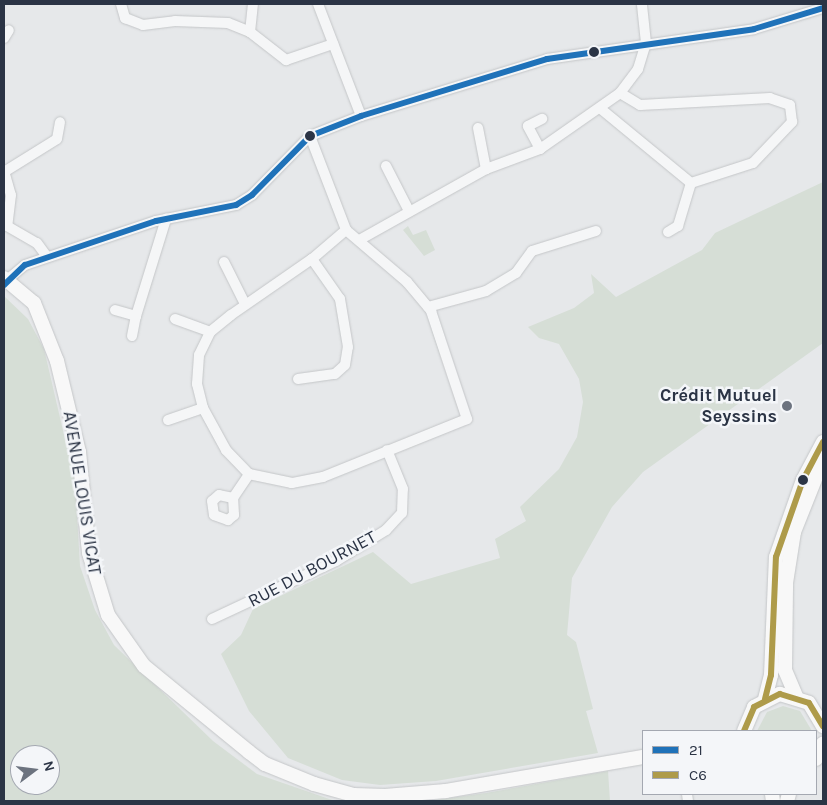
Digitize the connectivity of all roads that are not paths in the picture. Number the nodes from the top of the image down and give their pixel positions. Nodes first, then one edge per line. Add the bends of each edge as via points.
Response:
1 (121, 4) edge
2 (253, 4) edge
3 (318, 4) edge
4 (642, 4) edge
5 (823, 8) edge
6 (250, 32) junction
7 (646, 43) junction
8 (333, 44) junction
9 (620, 93) junction
10 (600, 109) junction
11 (361, 116) junction
12 (542, 119) dead end
13 (60, 122) dead end
14 (478, 128) dead end
15 (310, 136) junction
16 (540, 149) junction
17 (386, 166) dead end
18 (486, 169) junction
19 (4, 171) edge
20 (691, 183) junction
21 (409, 211) junction
22 (166, 219) junction
23 (346, 230) junction
24 (596, 231) dead end
25 (668, 232) dead end
26 (361, 239) junction
27 (47, 257) junction
28 (312, 260) junction
29 (224, 262) dead end
30 (5, 281) edge
31 (245, 304) junction
32 (428, 307) junction
33 (115, 310) dead end
34 (136, 316) junction
35 (175, 319) dead end
36 (210, 332) junction
37 (132, 336) dead end
38 (298, 379) dead end
39 (203, 408) junction
40 (168, 420) dead end
41 (823, 442) edge
42 (387, 450) junction
43 (823, 459) edge
44 (250, 474) junction
45 (233, 498) dead end
46 (212, 620) dead end
47 (796, 696) junction
48 (764, 699) junction
49 (823, 723) edge
50 (742, 729) edge
51 (642, 757) edge

1 - 6 street via 130,23 228,23
2 - 6 street
3 - 8 street
4 - 7 street
5 - 7 street via 764,27
6 - 8 street via 286,60
7 - 9 street via 638,69
7 - 11 street via 547,59
8 - 11 street
9 - 10 street
9 - 20 street via 640,105 717,97 770,98 790,105 792,122 753,164
10 - 16 street
10 - 20 street
11 - 15 street
12 - 16 street via 528,126
13 - 19 street via 57,139
14 - 18 street
15 - 22 street via 252,195 236,205
15 - 23 street
16 - 18 street
17 - 21 street
18 - 21 street
19 - 27 street via 11,195 8,226 37,243
20 - 25 street via 678,226
21 - 26 street
22 - 27 street
22 - 34 street
23 - 26 street
23 - 28 street
24 - 32 street via 532,251 516,273 486,291
26 - 32 street
27 - 30 street via 25,264
28 - 31 street
28 - 38 street via 340,299 348,347 345,365 335,374
29 - 31 street
30 - 51 main road, AVENUE LOUIS VICAT via 48,336 74,428 89,553 108,614 144,666 265,764 336,791 400,796
31 - 36 street
32 - 42 street via 467,419
33 - 34 street
34 - 37 street
35 - 36 street
36 - 39 street via 199,355 197,384
39 - 40 street
39 - 44 street via 226,450
41 - 48 main road via 803,480 776,557 771,675
42 - 44 street via 324,477 292,483
42 - 46 street, RUE DU BOURNET via 403,488 402,513 386,530 336,561
43 - 47 main road via 794,532 786,584 784,670
44 - 45 street
47 - 48 main road
47 - 49 main road via 815,708
48 - 50 main road

